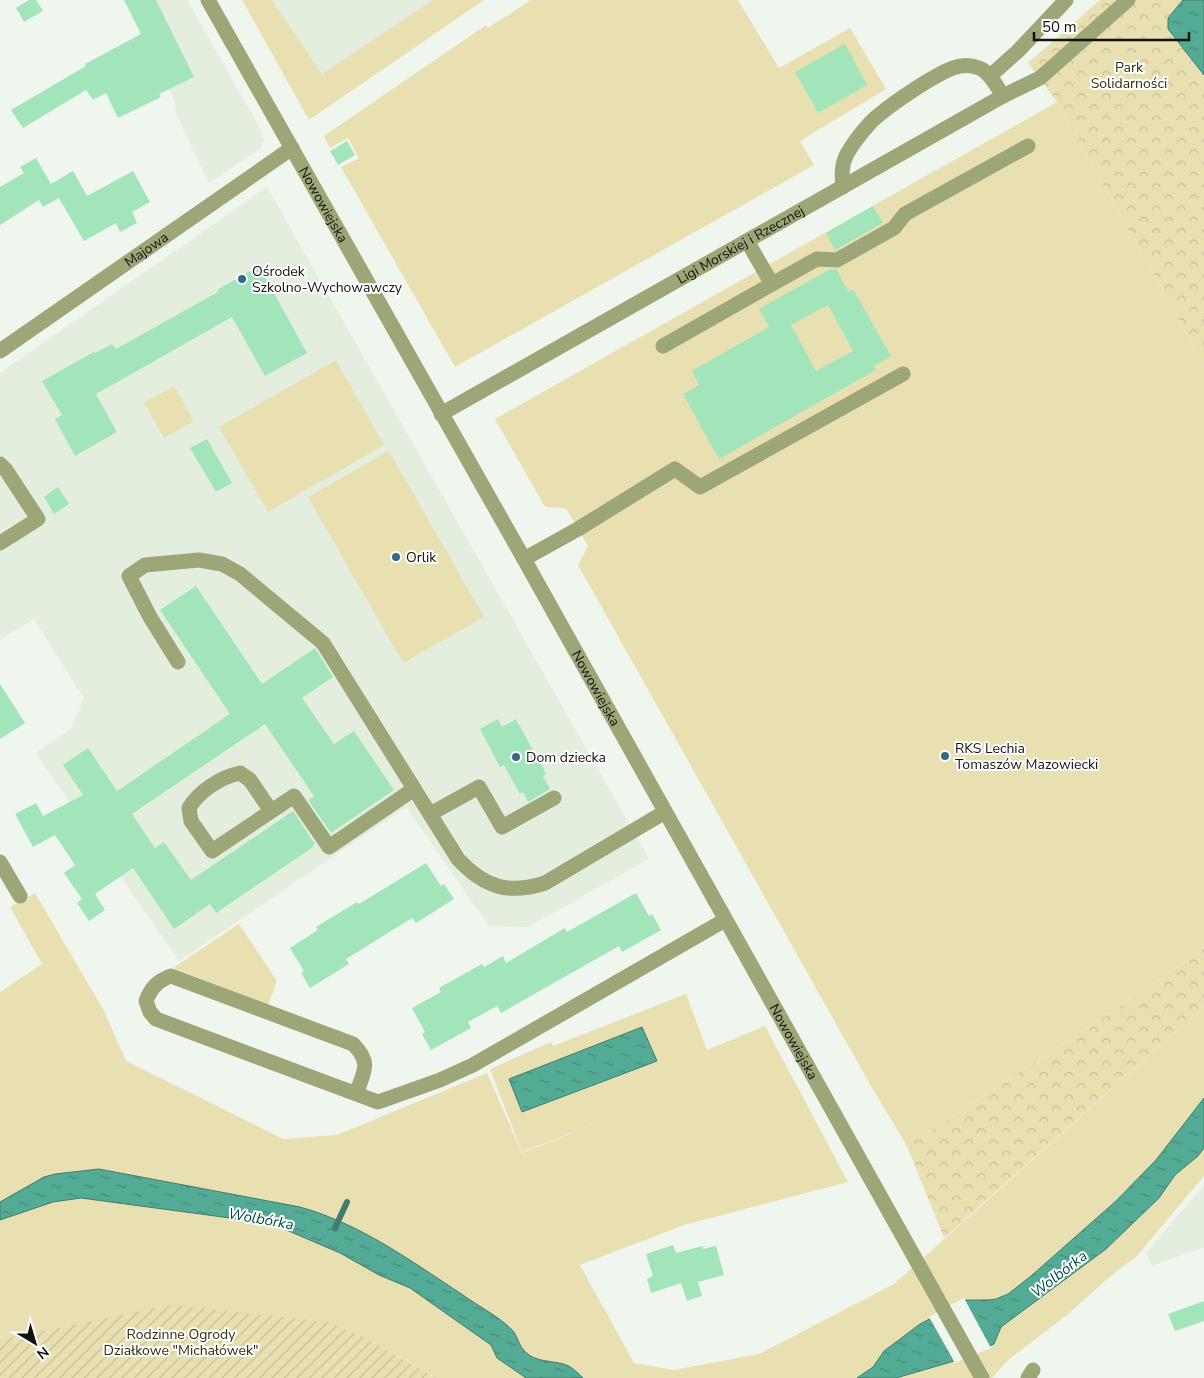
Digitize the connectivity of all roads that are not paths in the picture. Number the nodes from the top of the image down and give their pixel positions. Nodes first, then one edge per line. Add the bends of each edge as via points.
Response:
1 (208, 0) edge
2 (1066, 0) edge
3 (1128, 0) edge
4 (990, 76) junction
5 (1003, 96) junction
6 (1028, 146) dead end
7 (292, 148) junction
8 (843, 187) junction
9 (746, 242) junction
10 (772, 284) junction
11 (663, 346) dead end
12 (0, 351) edge
13 (903, 374) dead end
14 (441, 414) junction
15 (0, 464) edge
16 (0, 543) edge
17 (524, 559) junction
18 (178, 662) dead end
19 (414, 789) junction
20 (554, 798) dead end
21 (271, 811) junction
22 (665, 812) junction
23 (430, 814) junction
24 (0, 862) edge
25 (20, 896) dead end
26 (725, 920) junction
27 (356, 1094) junction
28 (982, 1378) edge

1 - 7 street, Nowowiejska
2 - 4 street
3 - 5 street, Ligi Morskiej i Rzecznej via 1040,78
4 - 5 street
4 - 8 street via 980,68 968,65 953,68 892,106 871,123 847,154 842,166
5 - 8 street, Ligi Morskiej i Rzecznej
6 - 10 street via 905,214 894,228 837,260 817,259
7 - 12 street, Majowa
7 - 14 street, Nowowiejska
8 - 9 street, Ligi Morskiej i Rzecznej
9 - 10 street
9 - 14 street, Ligi Morskiej i Rzecznej
10 - 11 street
13 - 17 street via 700,488 675,469
14 - 17 street, Nowowiejska
15 - 16 street via 38,520
17 - 22 street, Nowowiejska
18 - 19 street via 129,576 145,564 199,560 222,564 240,574 323,643
19 - 21 street via 328,847 294,796
19 - 23 street
20 - 23 street via 502,827 479,786
21 - 21 street via 212,851 191,821 189,808 195,798 228,776 240,773 250,780
22 - 23 street via 545,883 511,889 490,884 472,874 458,859
22 - 26 street, Nowowiejska
24 - 25 street
26 - 27 street via 473,1065 378,1102
26 - 28 street, Nowowiejska
27 - 27 street via 156,1020 146,1001 150,990 159,980 170,976 353,1044 362,1053 366,1064

